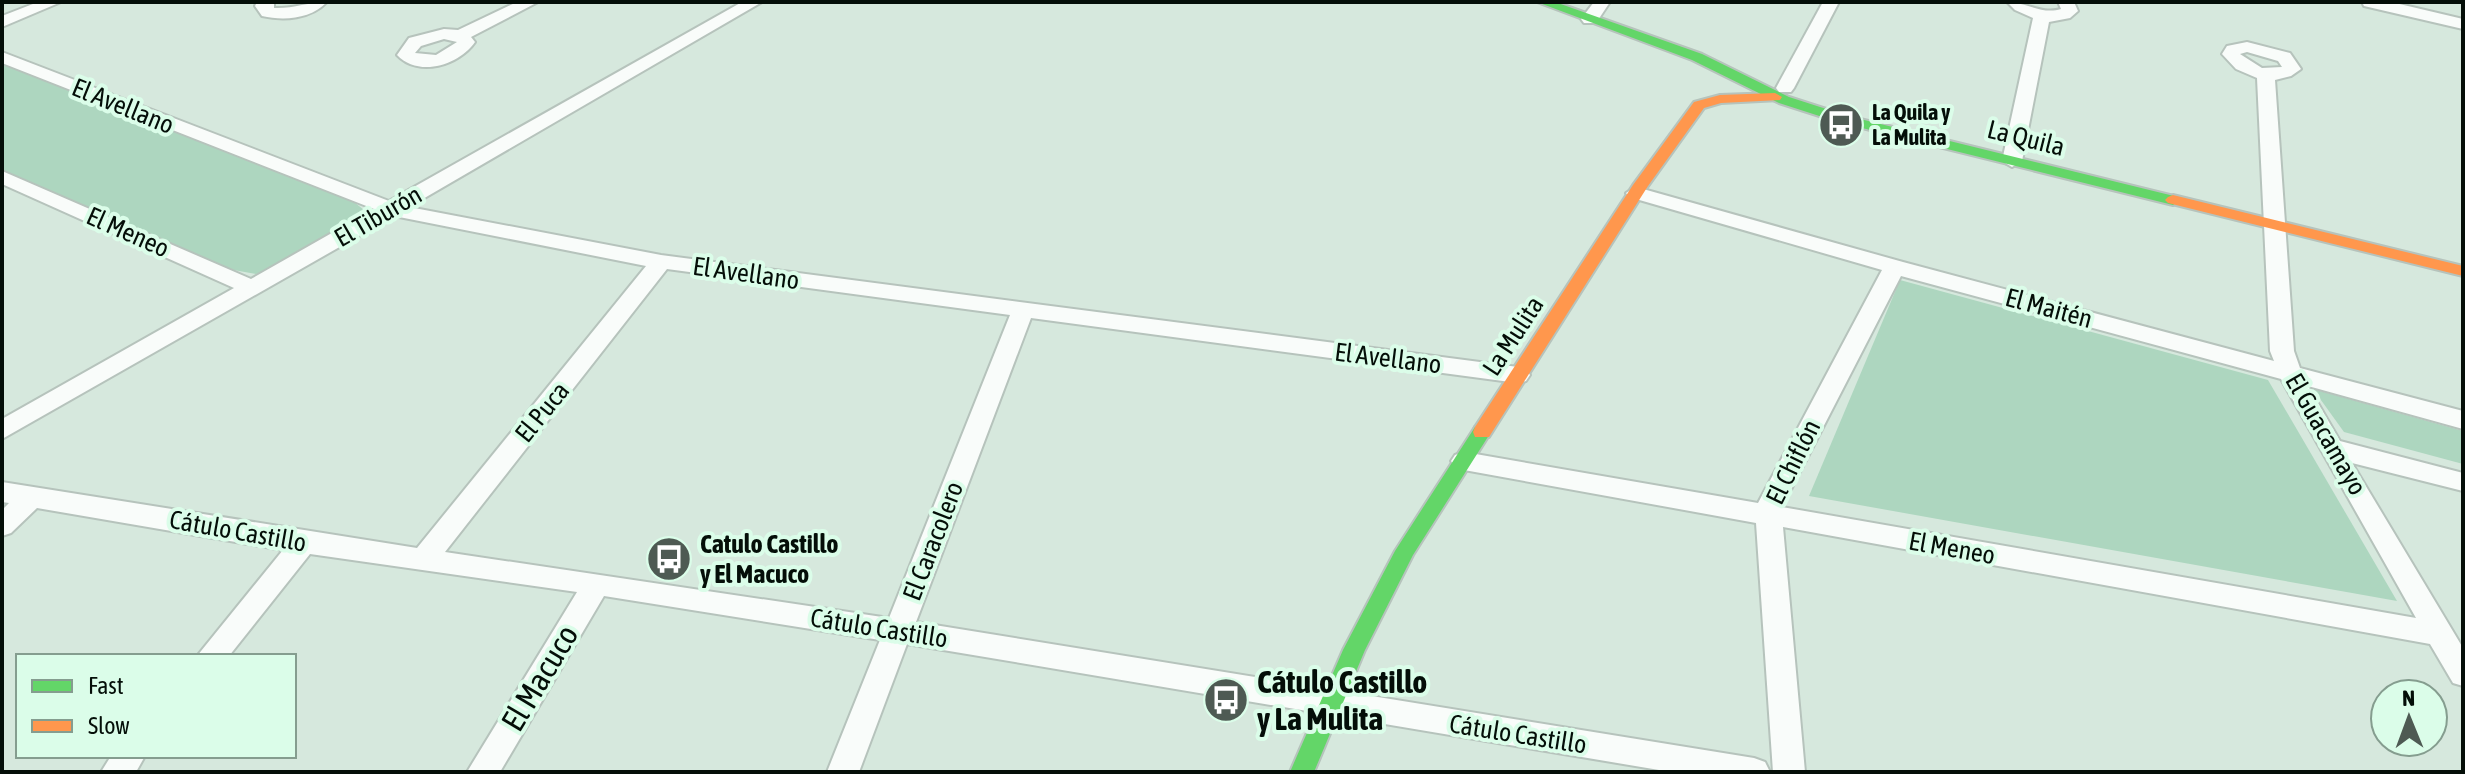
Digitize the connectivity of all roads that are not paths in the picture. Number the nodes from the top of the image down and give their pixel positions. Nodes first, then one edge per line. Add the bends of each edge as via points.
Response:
1 (53, 2) edge
2 (266, 2) edge
3 (319, 2) edge
4 (530, 2) edge
5 (754, 2) edge
6 (1543, 2) edge
7 (1577, 2) edge
8 (1831, 2) edge
9 (2015, 2) edge
10 (2066, 2) edge
11 (2370, 2) edge
12 (1596, 10) edge
13 (2042, 15) junction
14 (2, 22) edge
15 (2463, 24) edge
16 (460, 36) dead end
17 (2, 57) edge
18 (2266, 74) dead end
19 (1780, 92) junction
20 (2014, 156) junction
21 (2, 177) edge
22 (1636, 193) junction
23 (391, 209) junction
24 (2272, 218) junction
25 (2463, 256) edge
26 (661, 262) junction
27 (1895, 267) junction
28 (2463, 271) edge
29 (253, 288) junction
30 (1023, 310) junction
31 (2289, 373) junction
32 (1518, 375) junction
33 (2463, 420) edge
34 (2, 430) edge
35 (2334, 449) junction
36 (1464, 461) junction
37 (2463, 482) edge
38 (2, 492) edge
39 (33, 496) junction
40 (1769, 517) junction
41 (2, 526) edge
42 (304, 543) junction
43 (422, 561) junction
44 (596, 584) junction
45 (897, 631) junction
46 (2441, 634) junction
47 (214, 654) edge
48 (2463, 674) edge
49 (1329, 704) junction
50 (1683, 766) edge
51 (483, 772) edge
52 (843, 772) edge
53 (1302, 772) edge
54 (1754, 772) edge
55 (1789, 772) edge

1 - 14 street
2 - 3 street via 264,10 275,14
4 - 16 street
5 - 23 street, El Tiburón
6 - 12 main road, La Quila
7 - 12 main road, La Quila
8 - 19 street
9 - 13 street
10 - 13 street via 2071,7 2067,14
11 - 15 street
12 - 19 main road, La Quila via 1732,59
13 - 20 street
17 - 23 street, El Avellano
18 - 24 street, El Guacamayo
19 - 20 main road, La Quila
19 - 22 main road, La Mulita via 1699,105
20 - 24 main road, La Quila
21 - 29 street, El Meneo
22 - 27 street, El Maitén
22 - 32 main road, La Mulita
23 - 26 street, El Avellano
23 - 29 street, El Tiburón
24 - 25 main road, La Quila
24 - 28 main road, La Quila
24 - 31 street, El Guacamayo via 2282,351
26 - 30 street, El Avellano
26 - 43 street, El Puca
27 - 31 street, El Maitén
27 - 40 street, El Chiflón via 1772,497
29 - 34 street, El Tiburón
30 - 32 street, El Avellano
30 - 45 street, El Caracolero
31 - 33 street, El Maitén
31 - 35 street, El Guacamayo
32 - 36 main road, La Mulita
35 - 37 street
35 - 46 street, El Guacamayo
36 - 40 street, El Meneo
36 - 49 main road, La Mulita via 1405,551
38 - 39 street, Cátulo Castillo
39 - 41 street
39 - 42 street, Cátulo Castillo
40 - 46 street, El Meneo
40 - 55 street, El Chiflón
42 - 43 street, Cátulo Castillo
42 - 47 street
43 - 44 street, Cátulo Castillo
44 - 45 street, Cátulo Castillo
44 - 51 street, El Macuco
45 - 49 street, Cátulo Castillo
45 - 52 street, El Caracolero
46 - 48 street, El Guacamayo
49 - 50 street, Cátulo Castillo
49 - 53 main road, La Mulita
50 - 54 street, Cátulo Castillo

